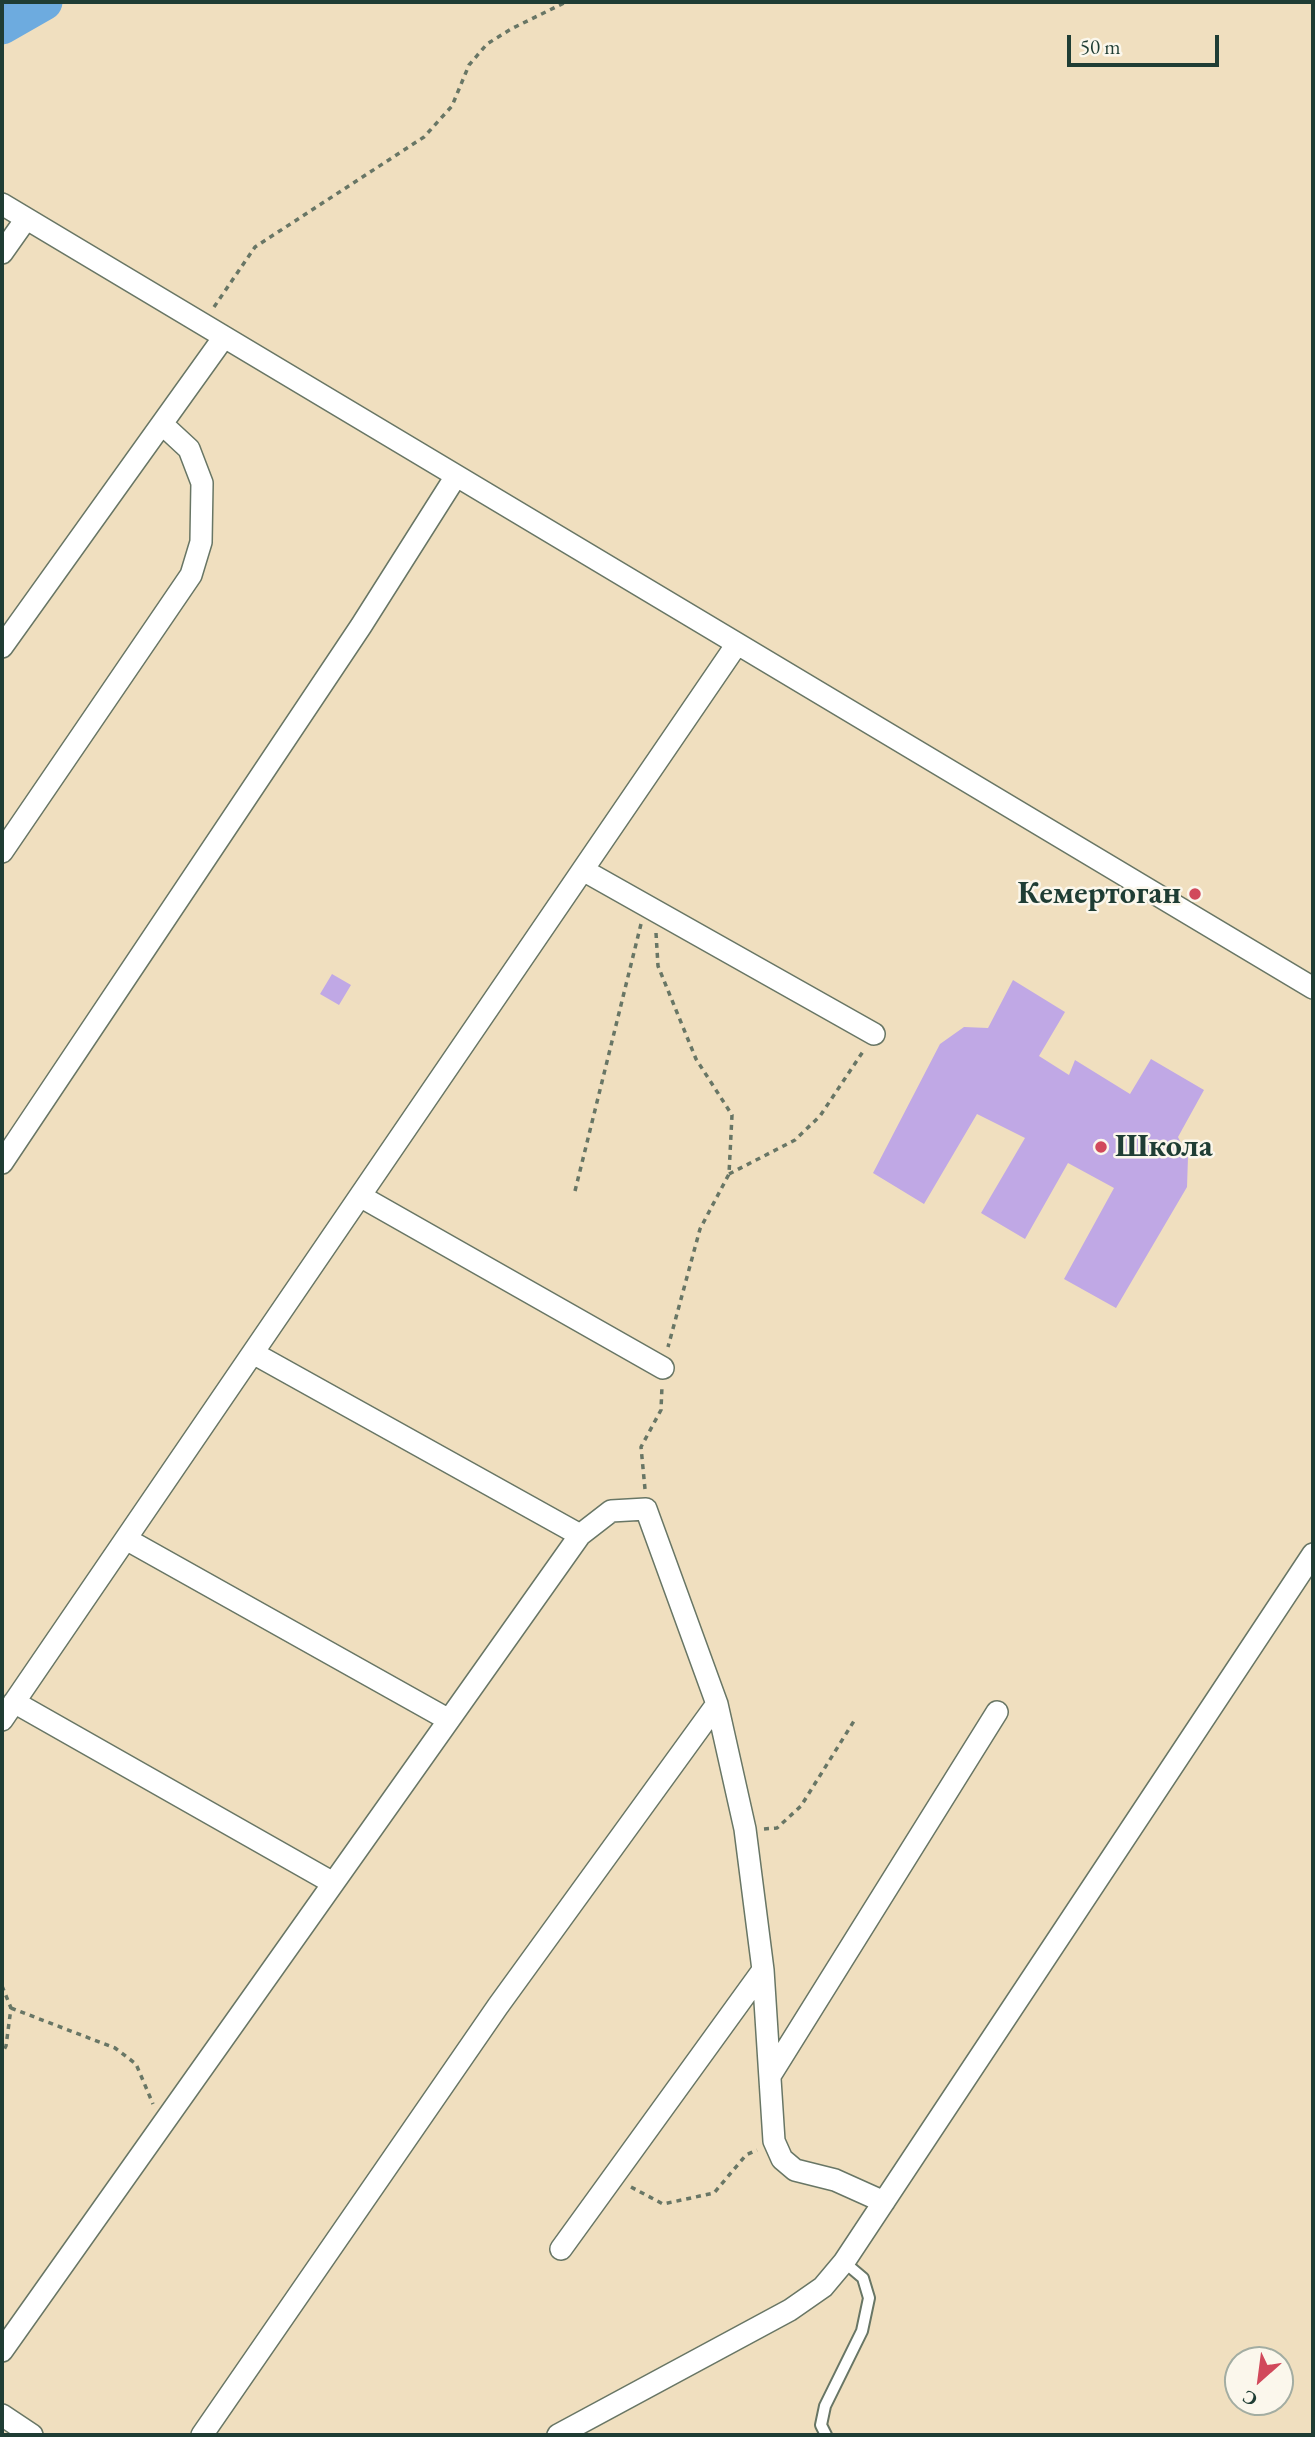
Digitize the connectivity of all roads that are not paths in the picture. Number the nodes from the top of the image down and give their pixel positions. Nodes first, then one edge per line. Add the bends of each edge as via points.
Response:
1 (2, 204) edge
2 (26, 219) junction
3 (2, 253) edge
4 (224, 337) junction
5 (162, 424) junction
6 (456, 476) junction
7 (737, 645) junction
8 (2, 647) edge
9 (2, 852) edge
10 (583, 870) junction
11 (1313, 988) edge
12 (874, 1034) road end
13 (2, 1163) edge
14 (360, 1196) junction
15 (253, 1353) junction
16 (663, 1368) road end
17 (580, 1535) junction
18 (126, 1539) junction
19 (1313, 1554) edge
20 (14, 1702) junction
21 (717, 1703) junction
22 (997, 1712) dead end
23 (2, 1720) edge
24 (449, 1720) junction
25 (333, 1883) junction
26 (763, 1970) junction
27 (770, 2076) junction
28 (884, 2202) junction
29 (561, 2249) dead end
30 (844, 2262) junction
31 (2, 2351) edge
32 (2, 2415) edge
33 (32, 2435) edge
34 (202, 2435) edge
35 (558, 2435) edge
36 (826, 2435) edge

1 - 2 street
2 - 3 street
2 - 4 street
4 - 5 street
4 - 6 street
5 - 8 street
5 - 9 street via 189,449 202,483 201,542 191,575
6 - 7 street
6 - 13 street
7 - 10 street
7 - 11 street
10 - 12 street
10 - 14 street
14 - 15 street
14 - 16 street
15 - 17 street
15 - 18 street
17 - 21 street via 611,1511 646,1509
17 - 24 street
18 - 20 street
18 - 24 street
19 - 28 street
20 - 23 street
20 - 25 street
21 - 26 street via 745,1829
21 - 34 street via 498,2006
22 - 27 street
24 - 25 street
25 - 31 street
26 - 27 street
26 - 29 street
27 - 28 street via 774,2141 782,2159 795,2170 835,2180
28 - 30 street
30 - 35 street via 823,2287 790,2310
30 - 36 lane via 863,2278 869,2298 862,2332 825,2406 821,2425
32 - 33 street

